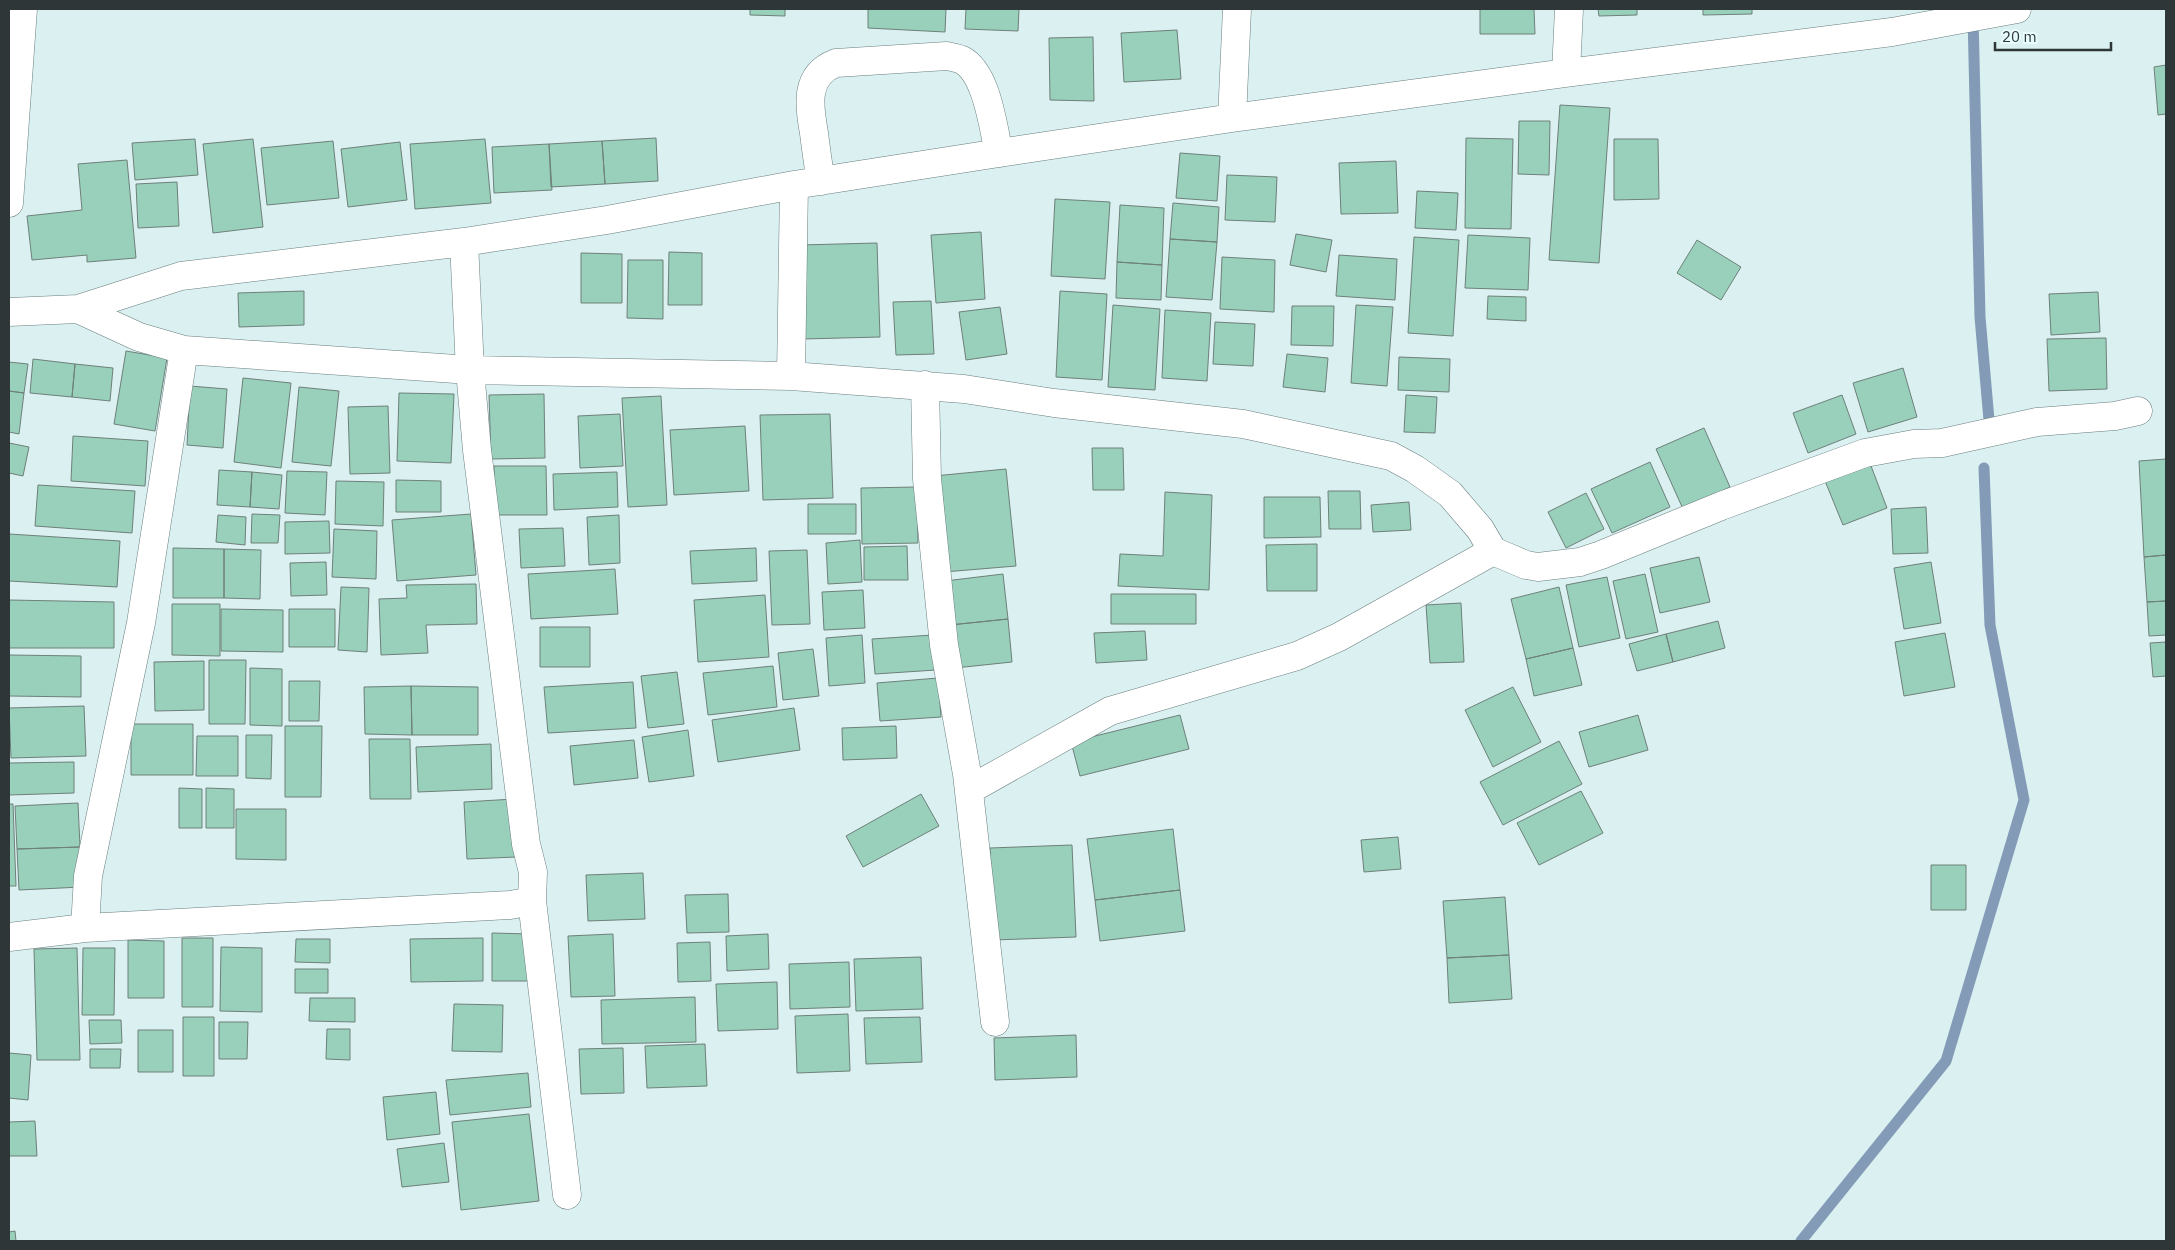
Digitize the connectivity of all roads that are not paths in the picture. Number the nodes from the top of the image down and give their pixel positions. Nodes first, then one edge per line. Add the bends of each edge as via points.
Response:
1 (23, 9) edge
2 (1237, 9) edge
3 (1569, 9) edge
4 (2017, 9) edge
5 (1566, 73) junction
6 (1232, 118) junction
7 (11, 125) edge
8 (999, 153) junction
9 (821, 180) junction
10 (794, 185) junction
11 (9, 203) edge
12 (464, 242) junction
13 (78, 309) junction
14 (9, 312) edge
15 (184, 350) junction
16 (470, 370) junction
17 (791, 376) junction
18 (925, 385) junction
19 (2126, 413) dead end
20 (1486, 540) junction
21 (968, 782) junction
22 (532, 901) junction
23 (85, 918) junction
24 (9, 937) edge
25 (995, 1022) dead end
26 (567, 1195) dead end

1 - 7 street
2 - 6 street
3 - 5 street
4 - 5 street via 1892,32
5 - 6 street
6 - 8 street
7 - 11 street
8 - 9 street
8 - 9 street via 980,82 962,60 947,56 836,63 815,78 809,104
9 - 10 street
10 - 12 street via 607,220
10 - 17 street
12 - 13 street via 181,276
12 - 16 street
13 - 14 street
13 - 15 street via 139,337
15 - 16 street
15 - 23 street via 141,623 88,876
16 - 17 street
16 - 22 street via 526,844 533,872
17 - 18 street
18 - 20 street via 1242,424 1391,456 1450,494
18 - 21 street via 927,479 944,645
19 - 20 street via 2037,422 1942,443 1914,444 1865,454 1580,562 1538,567 1526,564
20 - 21 street via 1339,637 1297,656 1110,711
21 - 25 street
22 - 23 street via 510,905
22 - 26 street
23 - 24 street

